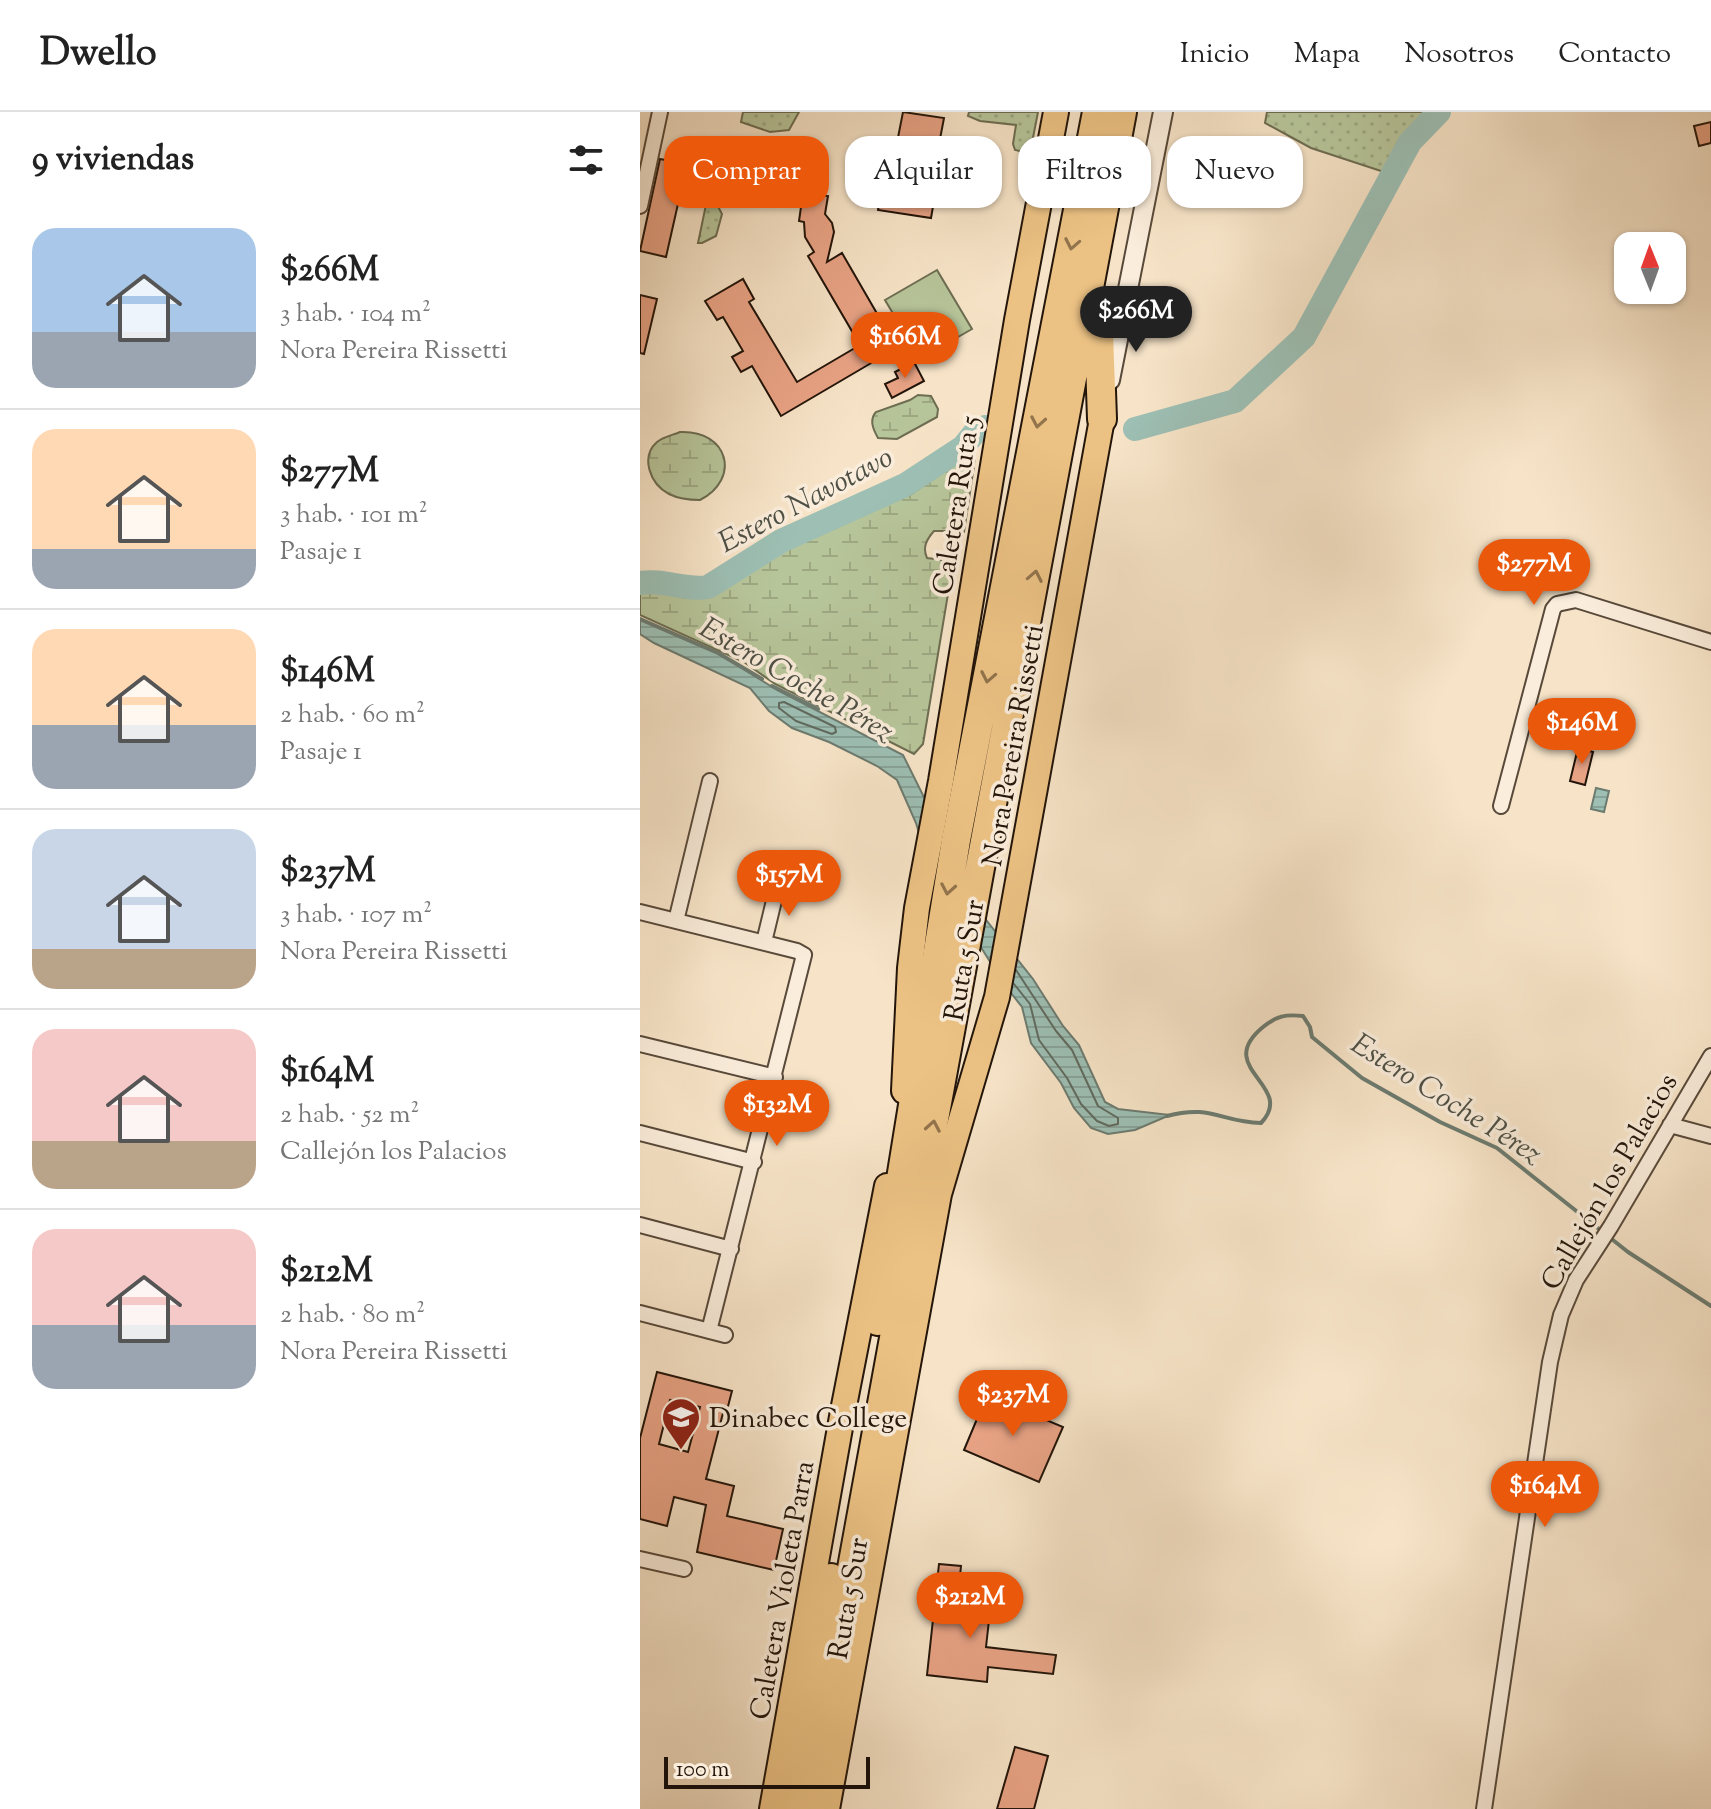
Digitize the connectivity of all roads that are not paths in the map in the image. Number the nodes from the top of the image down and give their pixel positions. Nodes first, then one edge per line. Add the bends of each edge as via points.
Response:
1 (660, 112) edge
2 (1056, 112) edge
3 (1097, 112) edge
4 (1122, 112) edge
5 (1163, 112) edge
6 (640, 206) edge
7 (1101, 231) junction
8 (1102, 419) junction
9 (1711, 642) edge
10 (710, 781) dead end
11 (1501, 806) dead end
12 (778, 884) dead end
13 (917, 908) joint
14 (640, 912) edge
15 (676, 921) junction
16 (764, 942) junction
17 (640, 1044) edge
18 (1711, 1056) edge
19 (775, 1077) junction
20 (1670, 1125) junction
21 (640, 1133) edge
22 (1711, 1136) edge
23 (754, 1162) junction
24 (640, 1225) edge
25 (731, 1249) junction
26 (640, 1313) edge
27 (709, 1331) junction
28 (725, 1335) dead end
29 (640, 1559) edge
30 (684, 1569) dead end
31 (778, 1778) junction
32 (763, 1809) edge
33 (772, 1809) edge
34 (787, 1809) edge
35 (808, 1809) edge
36 (827, 1809) edge
37 (1484, 1809) edge

1 - 6 street
2 - 13 main road, Caletera Ruta 5
3 -> 34 highway, Ruta 5 Sur via 956,840 872,1359
4 - 7 highway, Ruta 5 Sur
5 - 8 street, Nora Pereira Rissetti
7 - 8 highway
35 -> 7 highway, Ruta 5 Sur
8 - 36 main road, Nora Pereira Rissetti via 997,997 939,1194
9 - 11 street via 1576,600 1557,604
10 - 15 street
12 - 16 street
13 - 31 main road, Caletera Violeta Parra via 904,1099
14 - 15 street
15 - 16 street
16 - 19 street via 804,955
17 - 19 street
18 - 20 street, Callejón los Palacios
19 - 23 street
20 - 22 street
20 - 37 street, Callejón los Palacios via 1576,1280 1554,1341
21 - 23 street
23 - 25 street
24 - 25 street
25 - 27 street
26 - 27 street
27 - 28 street
29 - 30 street
31 - 32 main road
31 - 33 main road, Caletera Violeta Parra

